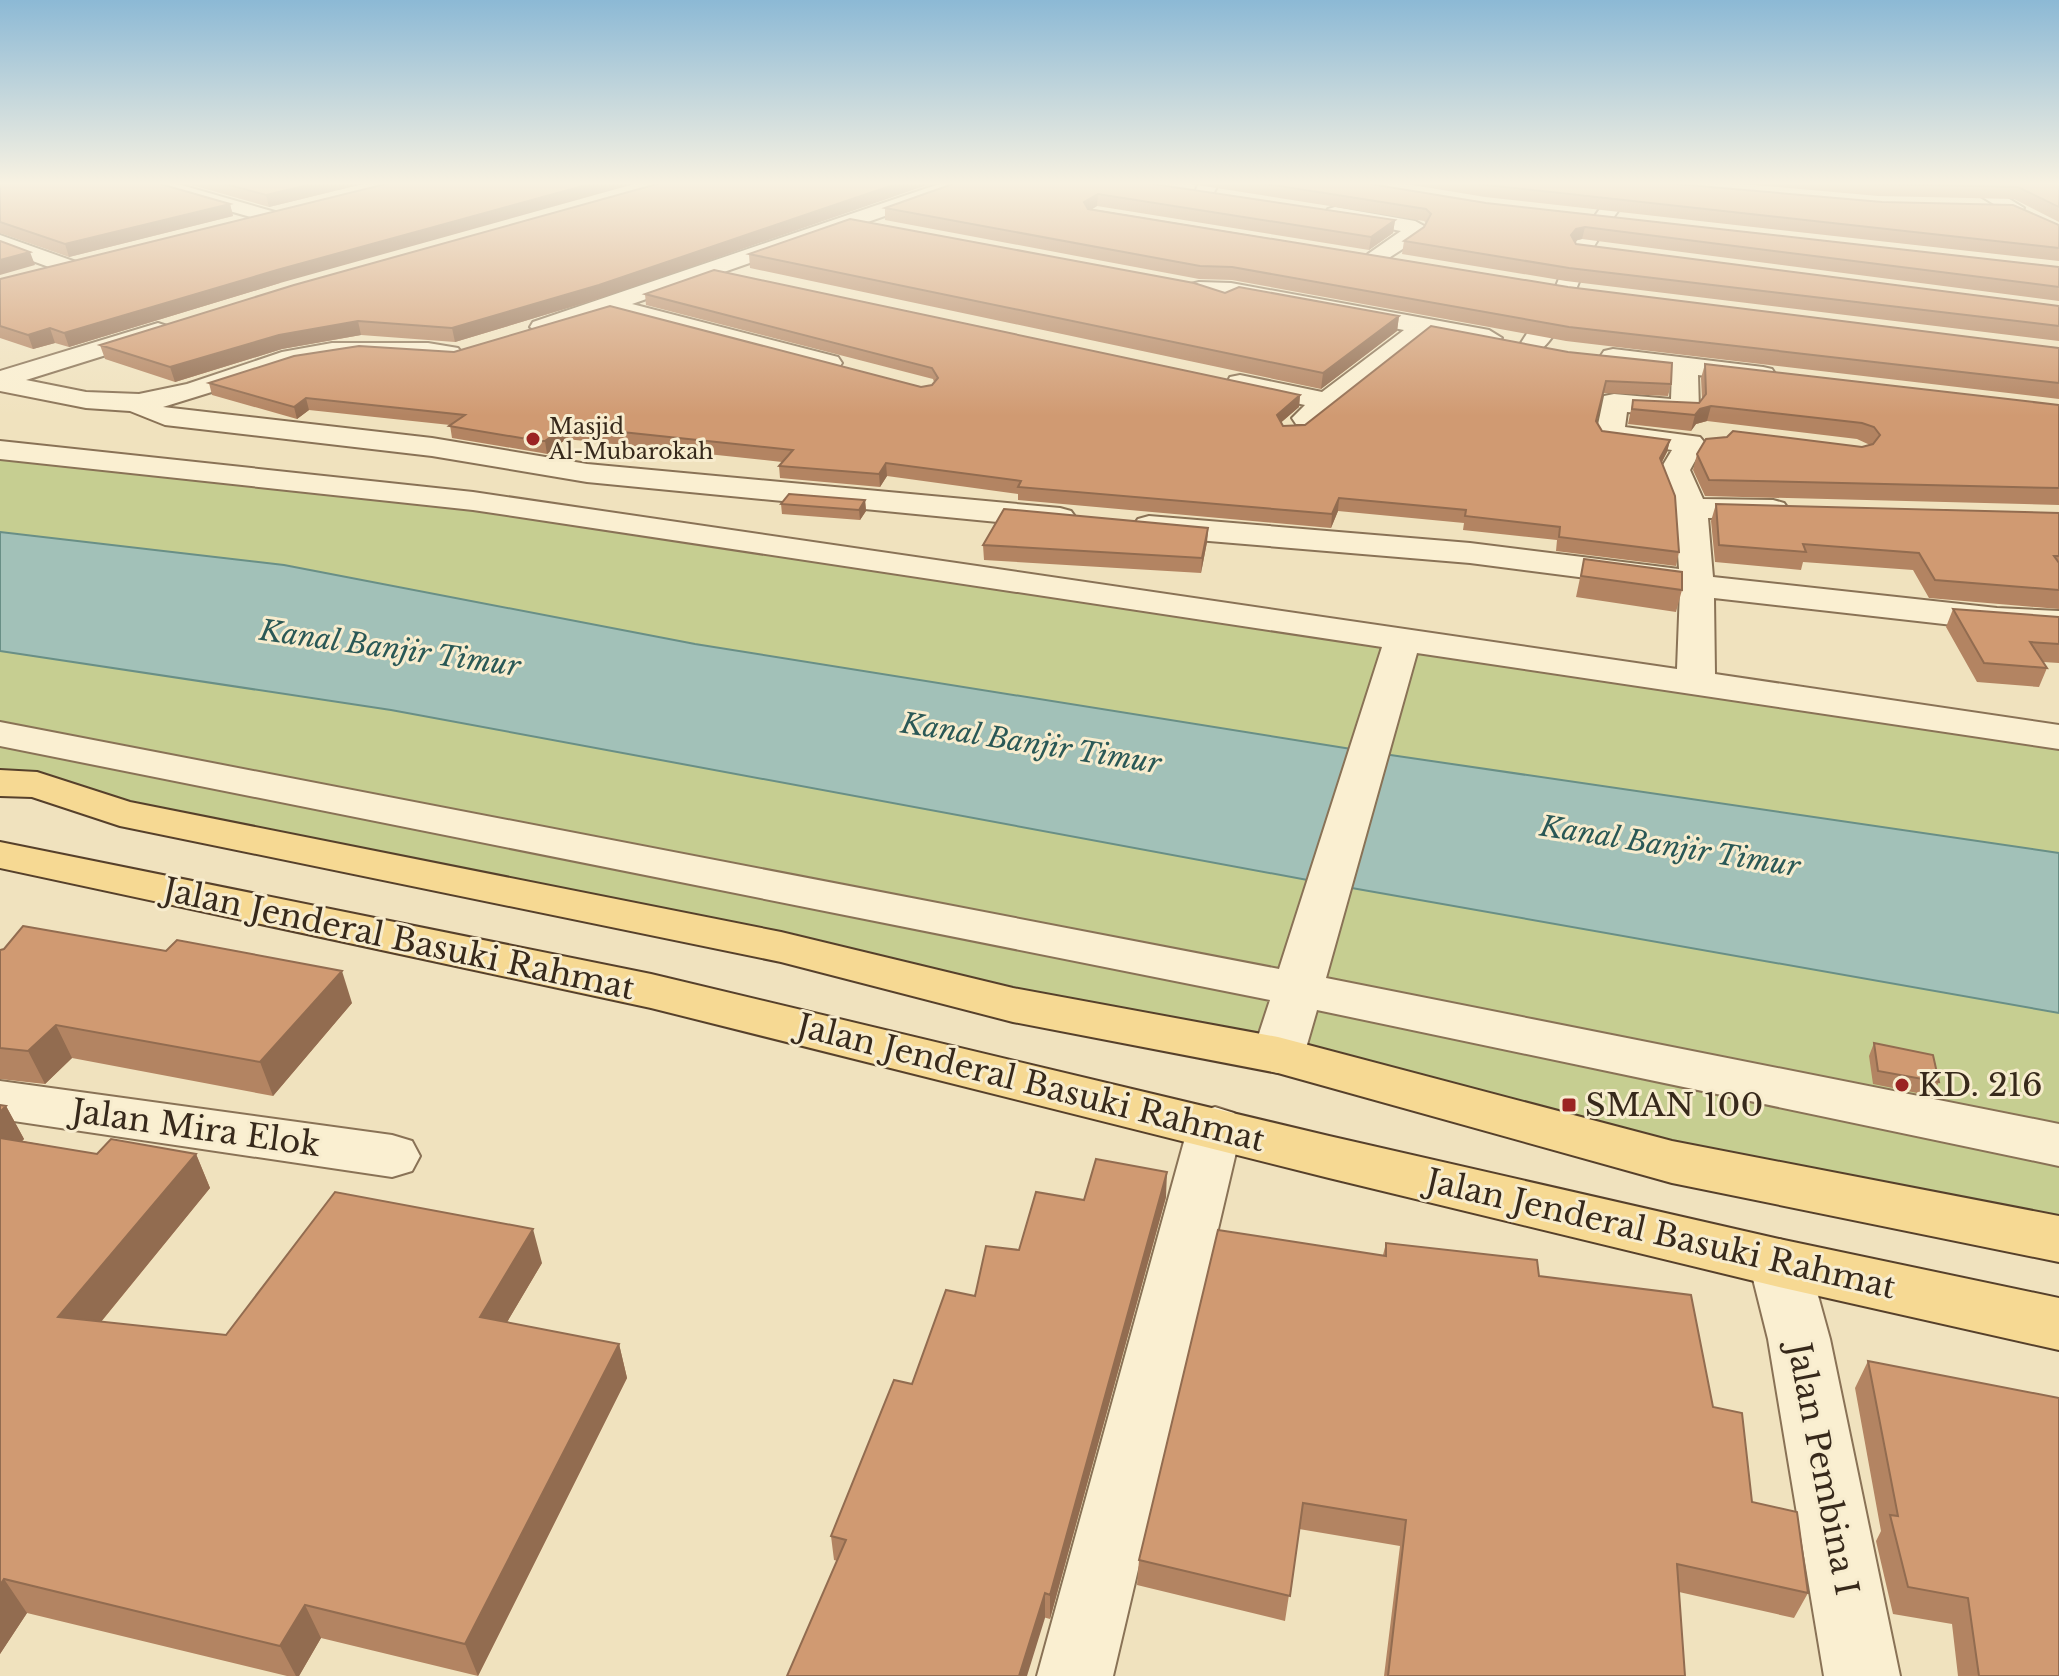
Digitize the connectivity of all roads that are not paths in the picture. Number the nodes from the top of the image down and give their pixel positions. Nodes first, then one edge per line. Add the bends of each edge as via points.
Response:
1 (57, 259) edge
2 (738, 259) edge
3 (1379, 259) edge
4 (1578, 259) edge
5 (1406, 264) edge
6 (709, 269) junction
7 (27, 277) edge
8 (755, 279) edge
9 (1541, 287) edge
10 (1191, 288) edge
11 (1566, 291) junction
12 (1593, 295) edge
13 (611, 306) junction
14 (186, 322) edge
15 (1419, 330) junction
16 (512, 336) edge
17 (470, 349) edge
18 (1556, 350) junction
19 (1685, 366) junction
20 (848, 368) edge
21 (1214, 377) edge
22 (1793, 378) edge
23 (0, 382) edge
24 (137, 402) junction
25 (1328, 402) junction
26 (1292, 429) edge
27 (1722, 435) edge
28 (1690, 443) junction
29 (0, 450) edge
30 (1691, 508) junction
31 (1799, 511) edge
32 (1696, 584) junction
33 (2059, 622) edge
34 (1402, 646) junction
35 (1696, 682) junction
36 (0, 734) edge
37 (2059, 737) edge
38 (0, 783) edge
39 (0, 855) edge
40 (1297, 989) junction
41 (1278, 1055) junction
42 (0, 1100) edge
43 (1215, 1127) junction
44 (2059, 1145) edge
45 (392, 1156) dead end
46 (2059, 1239) edge
47 (1779, 1263) junction
48 (2059, 1324) edge
49 (1075, 1676) edge
50 (1862, 1676) edge

1 - 7 street via 76,265
2 - 6 street
3 - 5 street
4 - 11 street
6 - 8 street
6 - 13 street
9 - 11 street
10 - 15 street
11 - 12 street
11 - 18 street
13 - 16 street
13 - 20 street
14 - 23 street
15 - 18 street
15 - 25 street
17 - 24 street via 456,353 362,346 292,358
18 - 19 street
19 - 22 street
19 - 28 street via 1685,409 1614,402 1610,434
21 - 25 street
23 - 24 street via 89,401
24 - 32 street via 165,417 432,447 587,473 1470,553
25 - 26 street
27 - 28 street via 1707,433 1713,444
28 - 30 street via 1675,470
29 - 34 street via 473,501
30 - 31 street
30 - 32 street
32 - 33 street
32 - 35 street
34 - 35 street
34 - 40 street
35 - 37 street
36 - 40 street
38 - 41 main road via 37,785 120,813 781,947 1013,1005
39 - 43 main road, Jalan Jenderal Basuki Rahmat via 651,991
40 - 41 street
40 - 44 street
41 - 46 main road via 1658,1159
42 - 45 street, Jalan Mira Elok
43 - 47 main road, Jalan Jenderal Basuki Rahmat
43 - 49 street
47 - 48 main road, Jalan Jenderal Basuki Rahmat
47 - 50 street, Jalan Pembina I via 1799,1339

